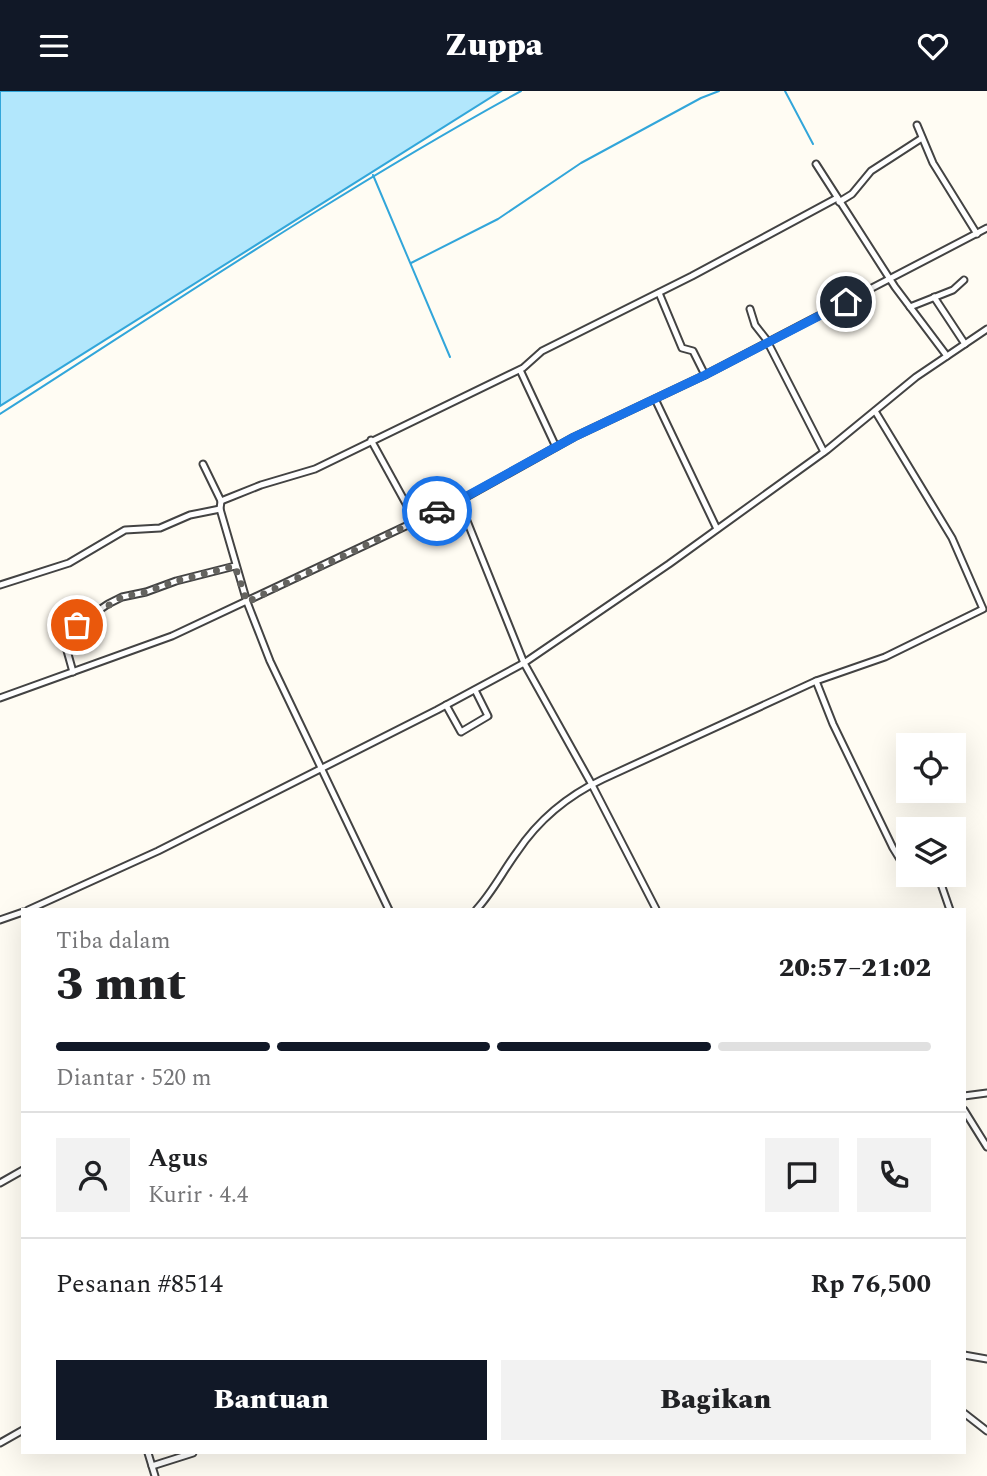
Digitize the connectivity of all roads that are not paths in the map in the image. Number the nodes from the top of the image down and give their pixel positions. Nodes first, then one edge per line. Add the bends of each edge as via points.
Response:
1 (917, 125) dead end
2 (922, 138) junction
3 (817, 164) dead end
4 (838, 200) junction
5 (987, 229) edge
6 (977, 234) junction
7 (964, 279) dead end
8 (891, 280) junction
9 (659, 293) junction
10 (934, 297) junction
11 (910, 307) junction
12 (750, 309) dead end
13 (987, 329) edge
14 (767, 341) junction
15 (965, 344) junction
16 (947, 356) junction
17 (520, 370) junction
18 (705, 375) junction
19 (654, 398) junction
20 (875, 411) junction
21 (371, 440) junction
22 (556, 447) junction
23 (824, 452) junction
24 (203, 464) dead end
25 (221, 501) junction
26 (458, 501) junction
27 (220, 509) junction
28 (415, 520) junction
29 (717, 529) junction
30 (235, 566) junction
31 (0, 585) edge
32 (247, 602) junction
33 (985, 608) edge
34 (523, 663) junction
35 (73, 672) junction
36 (816, 681) junction
37 (475, 690) junction
38 (0, 698) edge
39 (446, 705) junction
40 (322, 768) junction
41 (592, 784) junction
42 (896, 853) edge
43 (942, 887) edge
44 (32, 908) edge
45 (388, 908) edge
46 (477, 908) edge
47 (655, 908) edge
48 (949, 908) edge
49 (21, 913) edge
50 (0, 921) edge
51 (987, 1094) edge
52 (966, 1096) edge
53 (966, 1113) edge
54 (987, 1147) edge
55 (21, 1171) edge
56 (0, 1183) edge
57 (966, 1355) edge
58 (987, 1359) edge
59 (966, 1415) edge
60 (21, 1431) edge
61 (987, 1431) edge
62 (0, 1443) edge
63 (148, 1454) edge
64 (190, 1454) edge
65 (152, 1466) junction
66 (155, 1476) edge

1 - 2 street
2 - 4 street via 871,171 852,194
2 - 6 street
3 - 4 street
4 - 8 street
4 - 9 street
5 - 6 street
6 - 8 street
7 - 10 street via 953,290
8 - 11 street
8 - 14 street
9 - 17 street via 542,351
9 - 18 street via 682,348 693,351
10 - 11 street
10 - 15 street
11 - 16 street
12 - 14 street
13 - 15 street
14 - 18 street
14 - 23 street
15 - 16 street
16 - 20 street
17 - 21 street
17 - 22 street
18 - 19 street
19 - 22 street
19 - 29 street
20 - 23 street
20 - 33 street via 952,538
21 - 25 street via 307,472
21 - 28 street
22 - 26 street
23 - 29 street
24 - 25 street
25 - 27 street
26 - 28 street
26 - 34 street
27 - 30 street
27 - 31 street via 160,528 125,530 69,563
28 - 32 street
29 - 34 street
30 - 32 street
30 - 35 street via 108,604 67,637
32 - 35 street via 162,641
32 - 40 street
33 - 36 street via 885,657
34 - 37 street
34 - 41 street
35 - 38 street
36 - 41 street
36 - 42 street
37 - 39 street
37 - 39 street via 488,715 461,732
39 - 40 street
40 - 44 street via 139,861
40 - 45 street
41 - 46 street via 541,821
41 - 47 street
43 - 48 street
49 - 50 street
51 - 52 street
53 - 54 street
55 - 56 street
57 - 58 street
59 - 61 street
60 - 62 street
63 - 65 street
64 - 65 street
65 - 66 street

